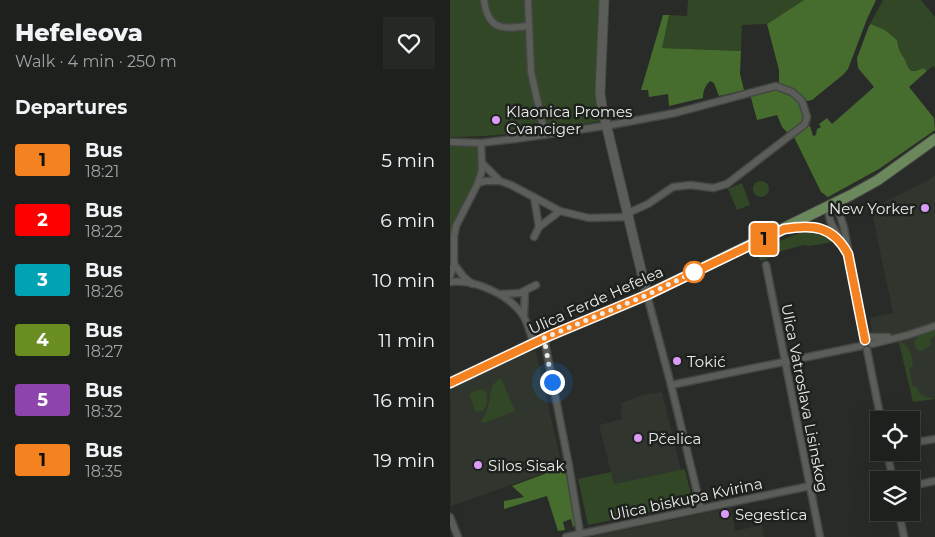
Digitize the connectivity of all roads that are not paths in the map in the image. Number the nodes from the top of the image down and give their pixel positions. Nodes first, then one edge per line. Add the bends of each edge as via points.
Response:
1 (484, 0) edge
2 (528, 0) edge
3 (604, 0) edge
4 (529, 26) junction
5 (605, 125) junction
6 (545, 135) junction
7 (935, 139) edge
8 (450, 142) edge
9 (480, 142) junction
10 (482, 163) junction
11 (500, 181) junction
12 (478, 183) junction
13 (534, 197) junction
14 (833, 205) junction
15 (560, 211) junction
16 (626, 215) junction
17 (539, 227) junction
18 (784, 229) junction
19 (534, 237) dead end
20 (842, 242) junction
21 (848, 254) junction
22 (454, 264) junction
23 (766, 264) dead end
24 (450, 276) edge
25 (450, 282) edge
26 (472, 284) junction
27 (536, 285) dead end
28 (526, 292) junction
29 (502, 294) junction
30 (647, 295) junction
31 (524, 315) junction
32 (935, 326) edge
33 (894, 338) junction
34 (539, 341) junction
35 (864, 343) junction
36 (785, 362) junction
37 (450, 383) edge
38 (671, 385) junction
39 (879, 411) edge
40 (935, 439) edge
41 (920, 442) edge
42 (935, 481) edge
43 (920, 484) edge
44 (810, 486) junction
45 (701, 508) junction
46 (450, 516) edge
47 (901, 521) edge
48 (580, 534) junction
49 (458, 537) edge
50 (566, 537) edge
51 (820, 537) edge
52 (904, 537) edge

1 - 4 street via 489,19 499,28
2 - 4 street
3 - 5 main road via 600,93
4 - 6 street via 531,72
5 - 6 street
5 - 16 main road
5 - 16 street via 675,113 776,86 787,89 805,107 807,121 727,184 713,188 691,184 673,187
6 - 9 street
7 - 14 main road, Ulica Ferde Hefelea via 878,180
8 - 9 street
9 - 10 street
10 - 11 street
10 - 12 street
11 - 12 street
11 - 13 street
12 - 22 street via 456,226
13 - 15 street
13 - 17 street
14 - 18 main road, Ulica Ferde Hefelea
14 - 20 street via 828,211 829,218
14 - 21 street via 841,217
15 - 16 street via 589,218
15 - 17 street
16 - 30 main road
17 - 19 street
18 - 20 street via 814,227
18 - 30 main road, Ulica Ferde Hefelea
20 - 21 street
21 - 35 street
22 - 24 street
22 - 26 street
23 - 36 street, Ulica Vatroslava Lisinskog
25 - 26 street
26 - 29 street
27 - 28 street
28 - 29 street
28 - 31 street
29 - 31 street
30 - 34 main road, Ulica Ferde Hefelea
30 - 38 street
31 - 34 street
32 - 33 street
33 - 35 street
33 - 35 street via 872,344 870,348
34 - 37 main road, Ulica Ferde Hefelea
34 - 48 street via 570,466
35 - 36 street
35 - 39 street
36 - 38 street
36 - 44 street, Ulica Vatroslava Lisinskog
38 - 45 street
40 - 41 street
42 - 43 street
44 - 45 street, Ulica biskupa Kvirina
44 - 51 street, Ulica Vatroslava Lisinskog
45 - 48 street, Ulica biskupa Kvirina
46 - 49 street
47 - 52 street
48 - 50 street, Ulica biskupa Kvirina

